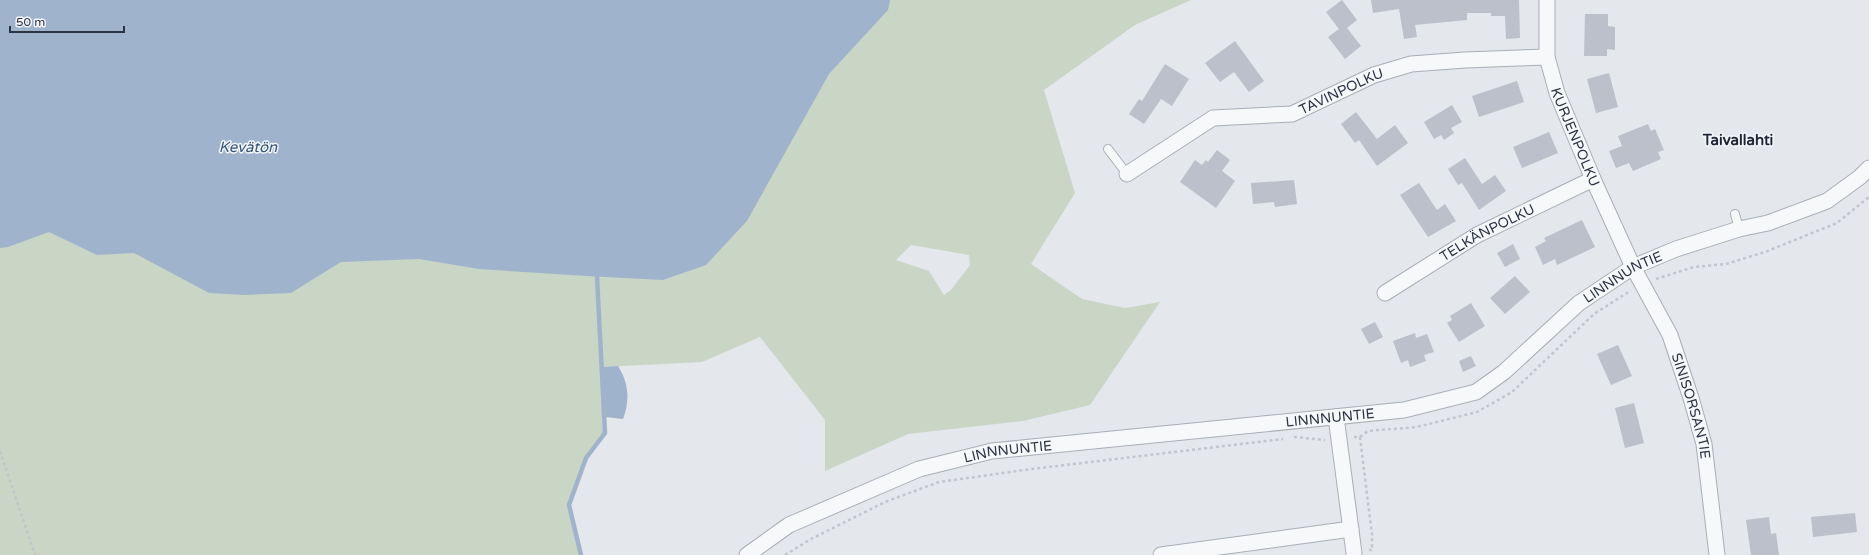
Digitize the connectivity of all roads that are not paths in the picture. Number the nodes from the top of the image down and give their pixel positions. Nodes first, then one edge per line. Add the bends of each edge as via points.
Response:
1 (1547, 0) edge
2 (1547, 57) junction
3 (1108, 149) dead end
4 (1869, 168) edge
5 (1127, 174) joint
6 (1593, 179) junction
7 (1735, 214) dead end
8 (1740, 230) junction
9 (1633, 268) junction
10 (1385, 293) dead end
11 (1336, 417) junction
12 (1351, 529) junction
13 (1354, 553) road end
14 (747, 555) edge
15 (1161, 555) edge
16 (1717, 555) edge

1 - 2 street, KURJENPOLKU
2 - 5 street, TAVINPOLKU via 1411,64 1374,75 1292,114 1213,118
2 - 6 street, KURJENPOLKU via 1557,93
3 - 5 lane
4 - 8 street, LINNNUNTIE via 1860,178 1827,201 1768,223
6 - 9 street, KURJENPOLKU
6 - 10 street, TELKÄNPOLKU via 1477,235
7 - 8 lane
8 - 9 street, LINNNUNTIE via 1676,249
9 - 11 street, LINNNUNTIE via 1579,303 1504,372 1476,392 1404,410
9 - 16 street, SINISORSANTIE via 1670,335 1702,438
11 - 12 street
11 - 14 street, LINNNUNTIE via 992,451 919,469 883,484 789,525
12 - 13 street
12 - 15 street

